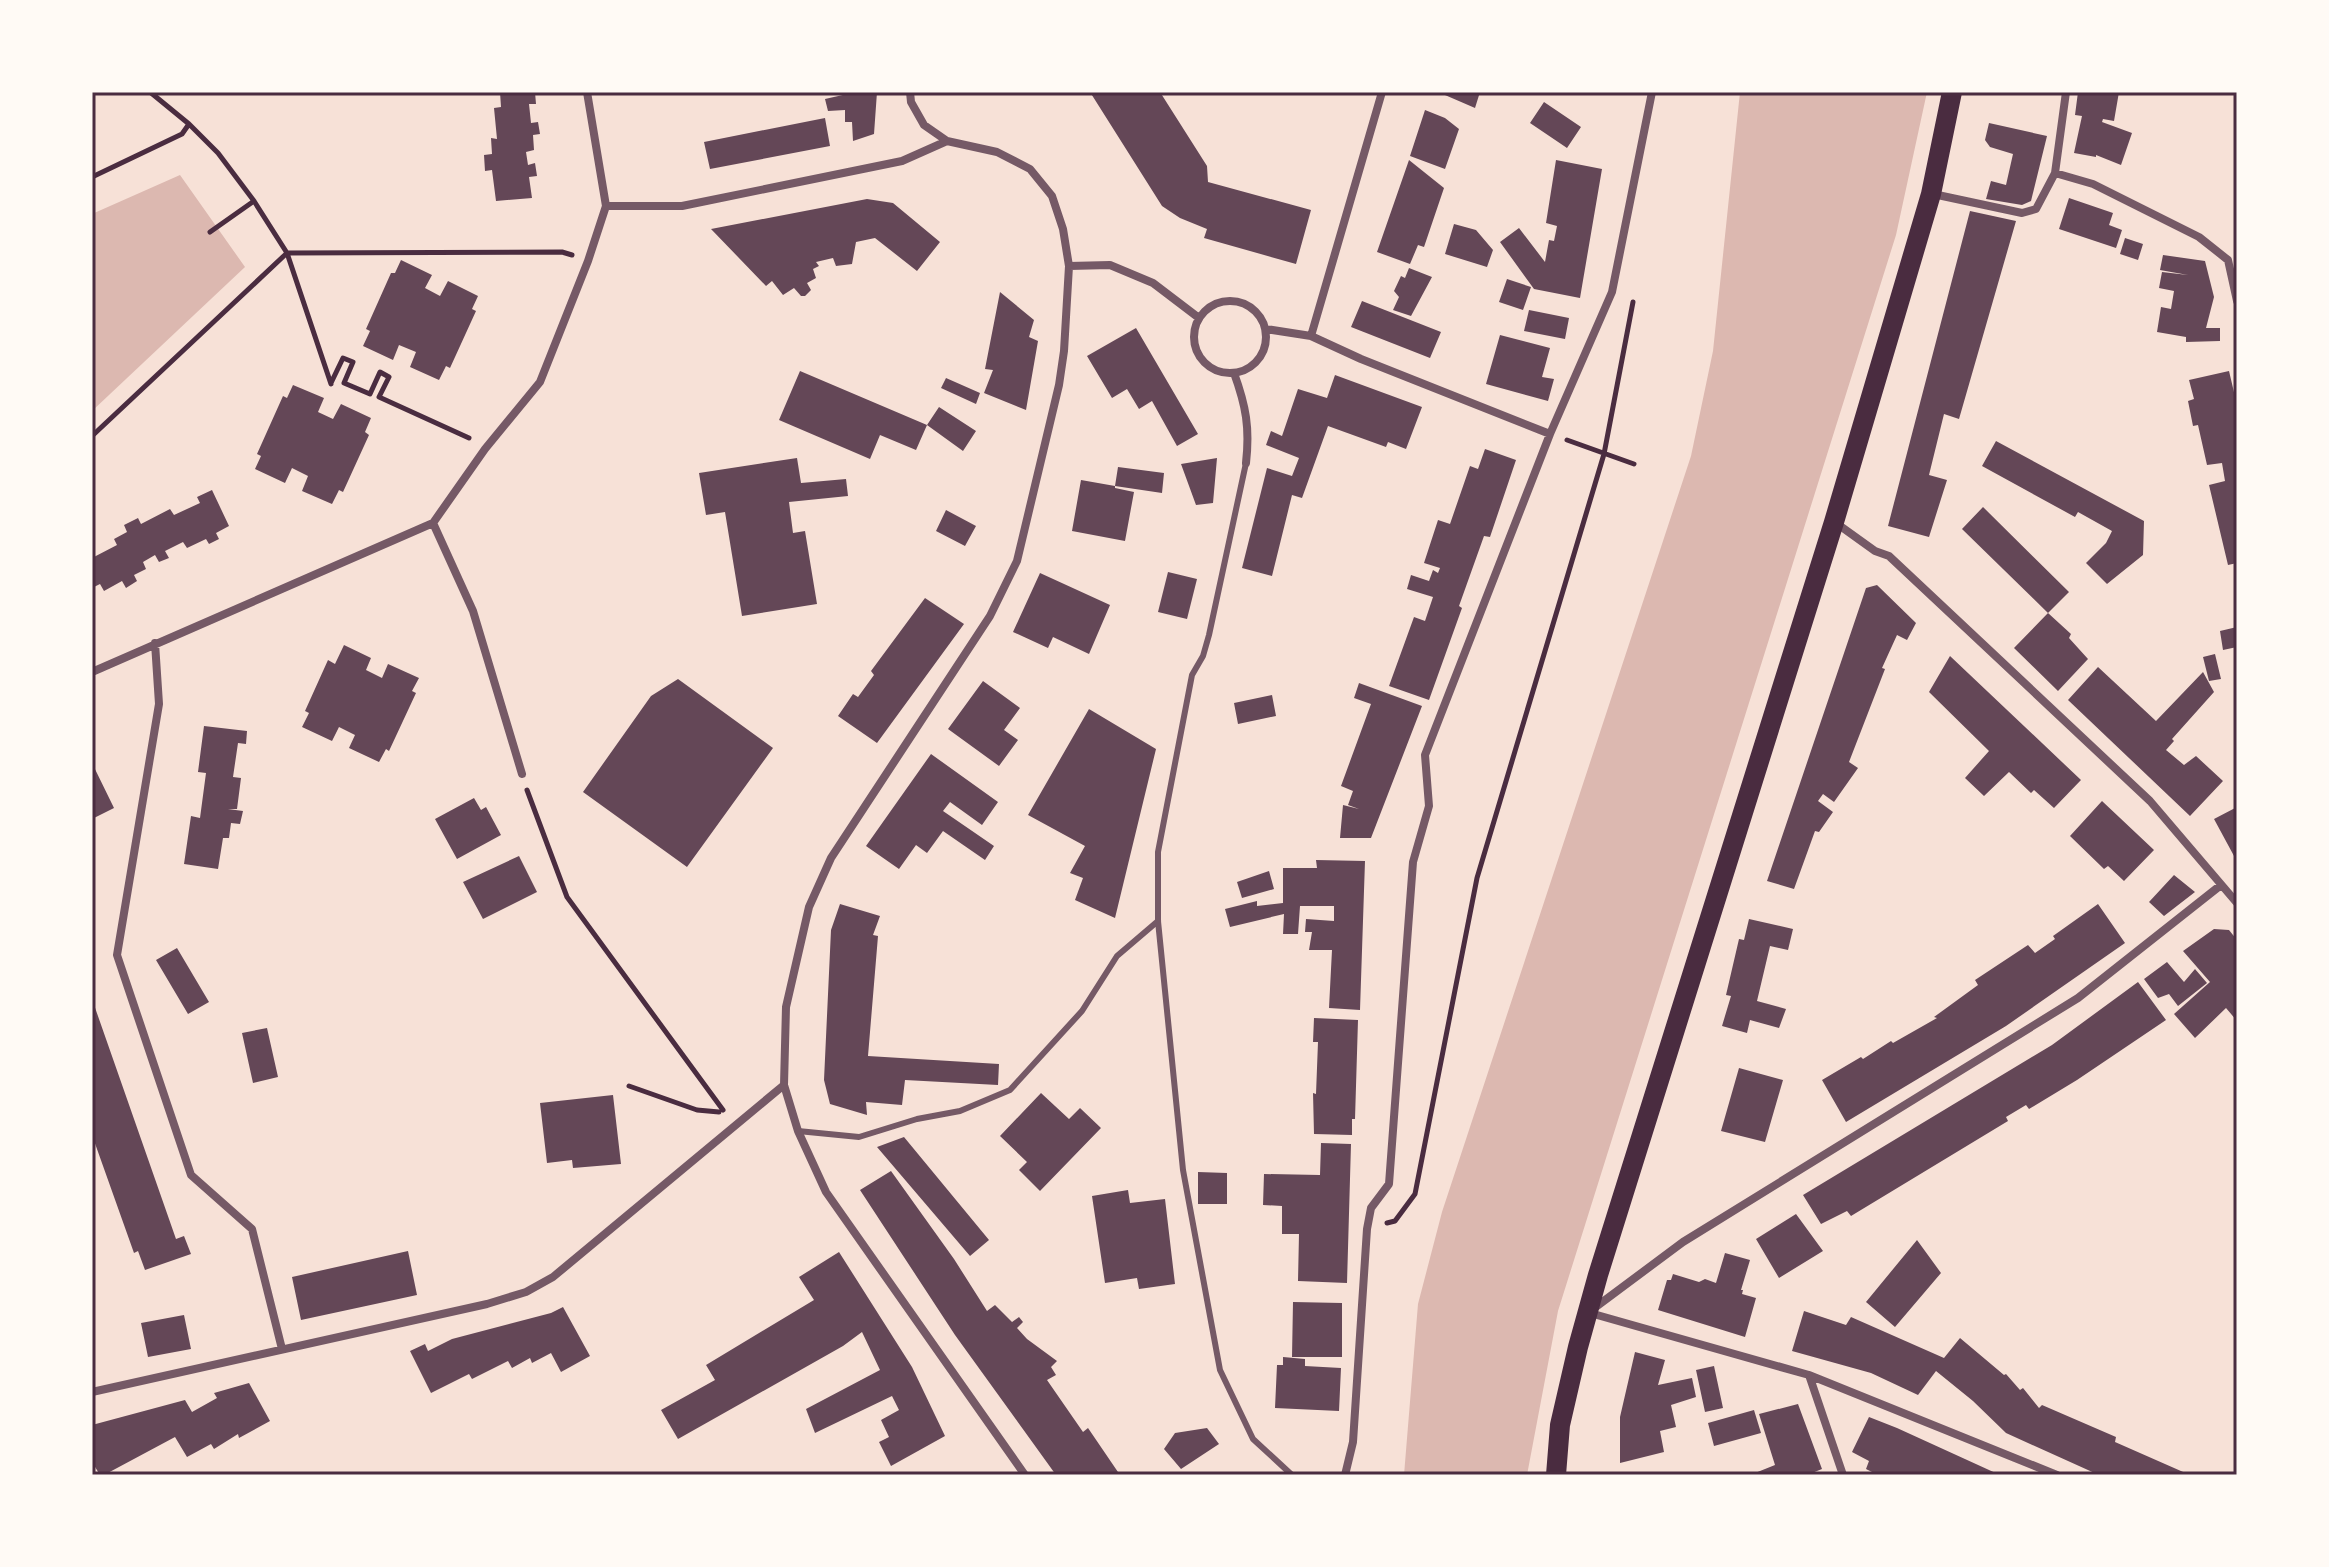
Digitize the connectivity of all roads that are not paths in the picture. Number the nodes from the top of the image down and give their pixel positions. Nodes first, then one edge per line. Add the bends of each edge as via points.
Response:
1 (587, 92) edge
2 (910, 92) edge
3 (1382, 92) edge
4 (1652, 92) edge
5 (1952, 92) edge
6 (2066, 92) edge
7 (947, 141) junction
8 (2055, 173) junction
9 (1931, 194) junction
10 (606, 206) junction
11 (1069, 266) junction
12 (2237, 301) edge
13 (1199, 318) junction
14 (1266, 329) junction
15 (1311, 336) junction
16 (1234, 373) junction
17 (1550, 434) junction
18 (1246, 463) joint
19 (1834, 522) junction
20 (433, 523) junction
21 (155, 643) junction
22 (92, 672) edge
23 (522, 774) road end
24 (2221, 885) junction
25 (2237, 903) edge
26 (1158, 921) junction
27 (784, 1085) junction
28 (798, 1131) junction
29 (1589, 1312) junction
30 (282, 1349) junction
31 (1809, 1375) junction
32 (92, 1392) edge
33 (1025, 1475) edge
34 (1292, 1475) edge
35 (1345, 1475) edge
36 (1556, 1475) edge
37 (1843, 1475) edge
38 (2057, 1475) edge

1 - 10 street
2 - 7 street via 924,125
3 - 15 street
4 - 17 street via 1612,292
5 - 9 main road
6 - 8 street
7 - 10 street via 902,161 682,206
7 - 11 street via 997,152 1030,169 1052,196
8 - 9 street via 2036,209 2022,213
8 - 12 street via 2093,184 2199,237 2228,260
9 - 19 main road
10 - 20 street via 540,382
11 - 13 street via 1110,265 1153,283
11 - 27 street via 1059,385 1017,561 990,616 831,858 814,895 786,1007
13 - 14 street via 1218,303 1230,301 1253,309
13 - 16 street via 1194,340 1203,361 1222,373
14 - 15 street
14 - 16 street via 1256,363
15 - 17 street
16 - 18 street via 1246,405
17 - 35 street via 1425,755 1429,806 1413,862 1389,1184 1371,1208 1367,1229 1353,1442
18 - 26 lane via 1209,635 1192,675 1158,852
19 - 24 street via 1889,556 1934,598 2150,801
19 - 29 main road
20 - 21 street
20 - 23 street via 473,611
21 - 22 street
21 - 30 street via 159,704 117,955 191,1175 252,1229
24 - 25 street
24 - 29 street via 2078,998 1683,1242
26 - 28 lane via 1117,956 1082,1011 1010,1090 960,1111 859,1137
26 - 34 lane via 1183,1170 1220,1370 1253,1439
27 - 28 street
27 - 30 street via 553,1277 526,1292
28 - 33 street via 826,1192
29 - 31 street
29 - 36 main road via 1560,1425
30 - 32 street
31 - 37 street
31 - 38 street

